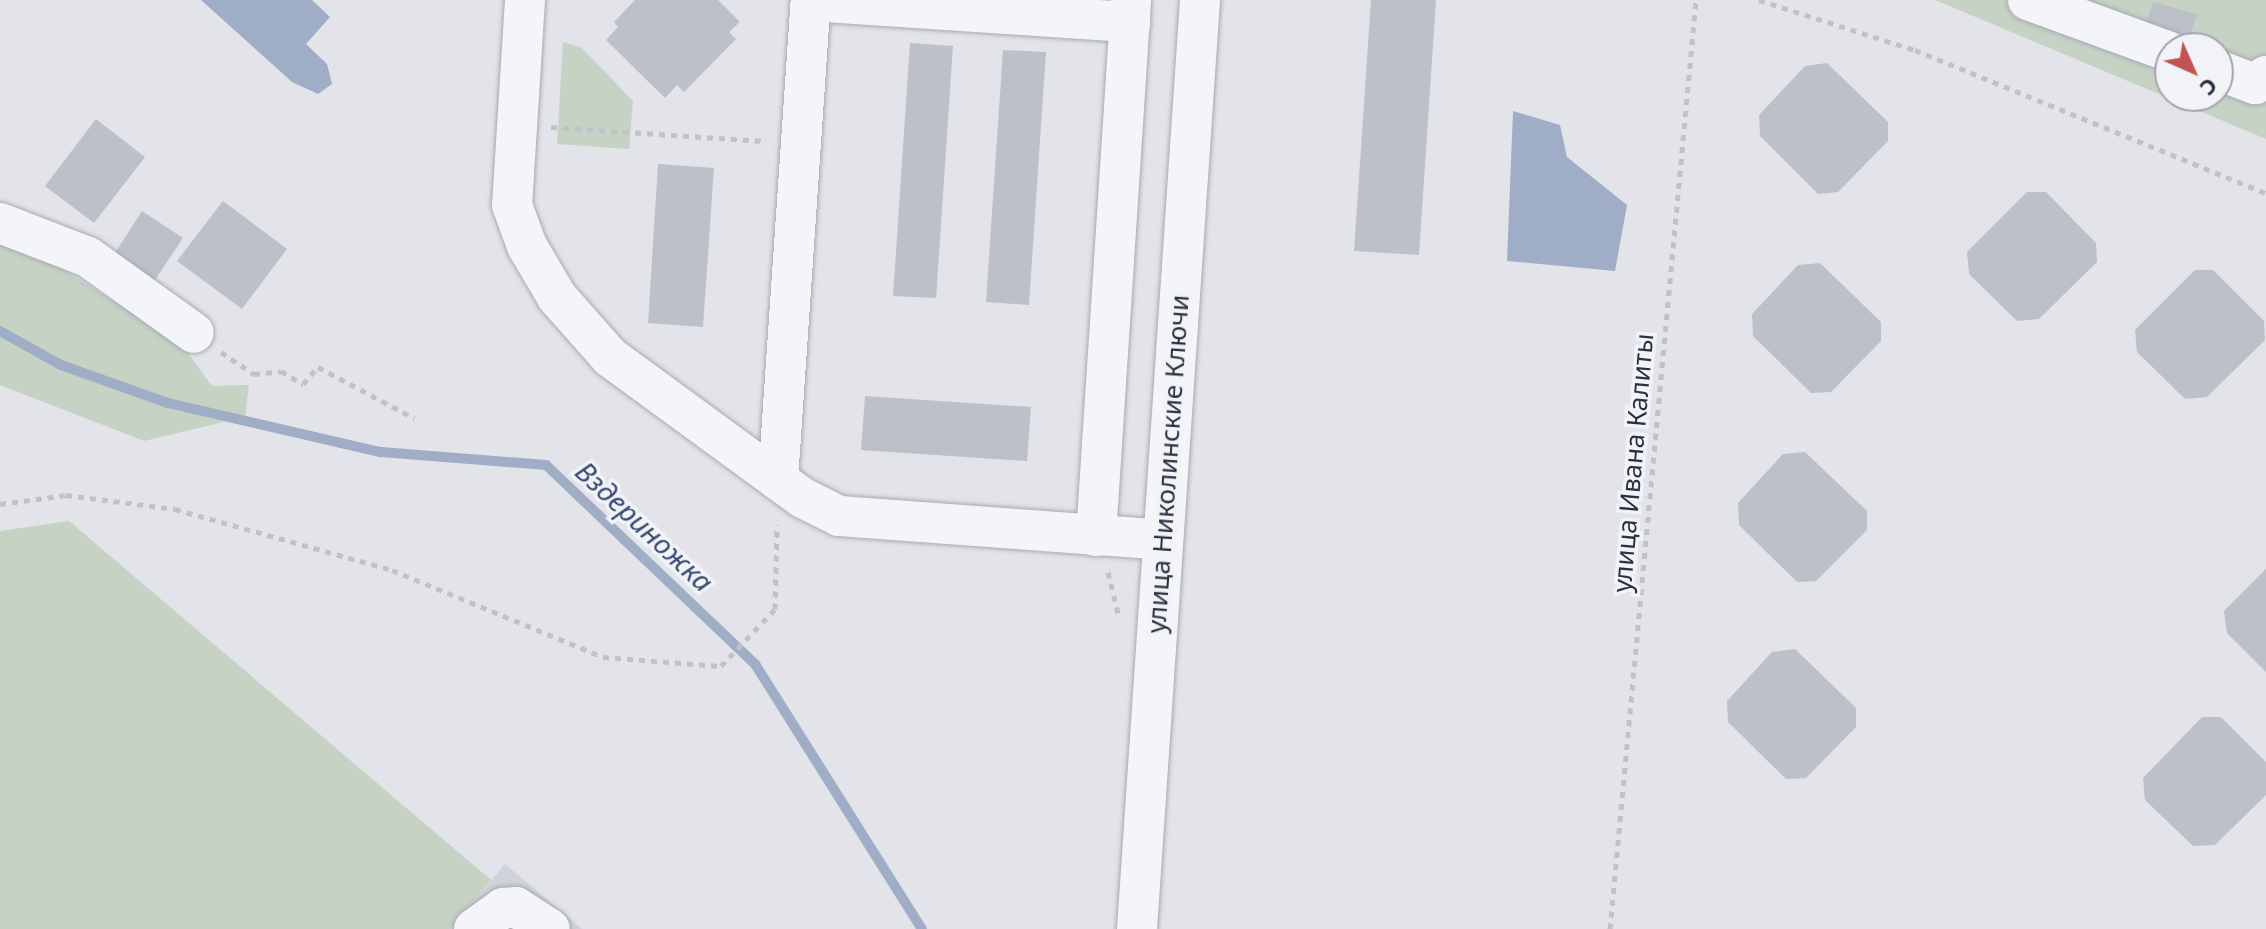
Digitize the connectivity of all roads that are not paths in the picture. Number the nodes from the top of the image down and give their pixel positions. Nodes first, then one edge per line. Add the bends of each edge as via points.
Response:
1 (525, 0) edge
2 (811, 0) edge
3 (1200, 0) edge
4 (2028, 0) edge
5 (1130, 11) edge
6 (2154, 46) edge
7 (0, 223) edge
8 (194, 333) road end
9 (778, 480) junction
10 (1096, 536) junction
11 (1163, 540) junction
12 (474, 929) edge
13 (550, 929) edge
14 (1137, 929) edge

1 - 9 street via 510,180 517,225 570,317 610,357
2 - 5 street
2 - 9 street
3 - 11 street, улица Николинские Ключи
4 - 6 street
5 - 10 street
7 - 8 street via 88,257
9 - 10 street via 821,509 855,520
10 - 11 street
11 - 14 street, улица Николинские Ключи
12 - 13 street via 503,908 516,907

